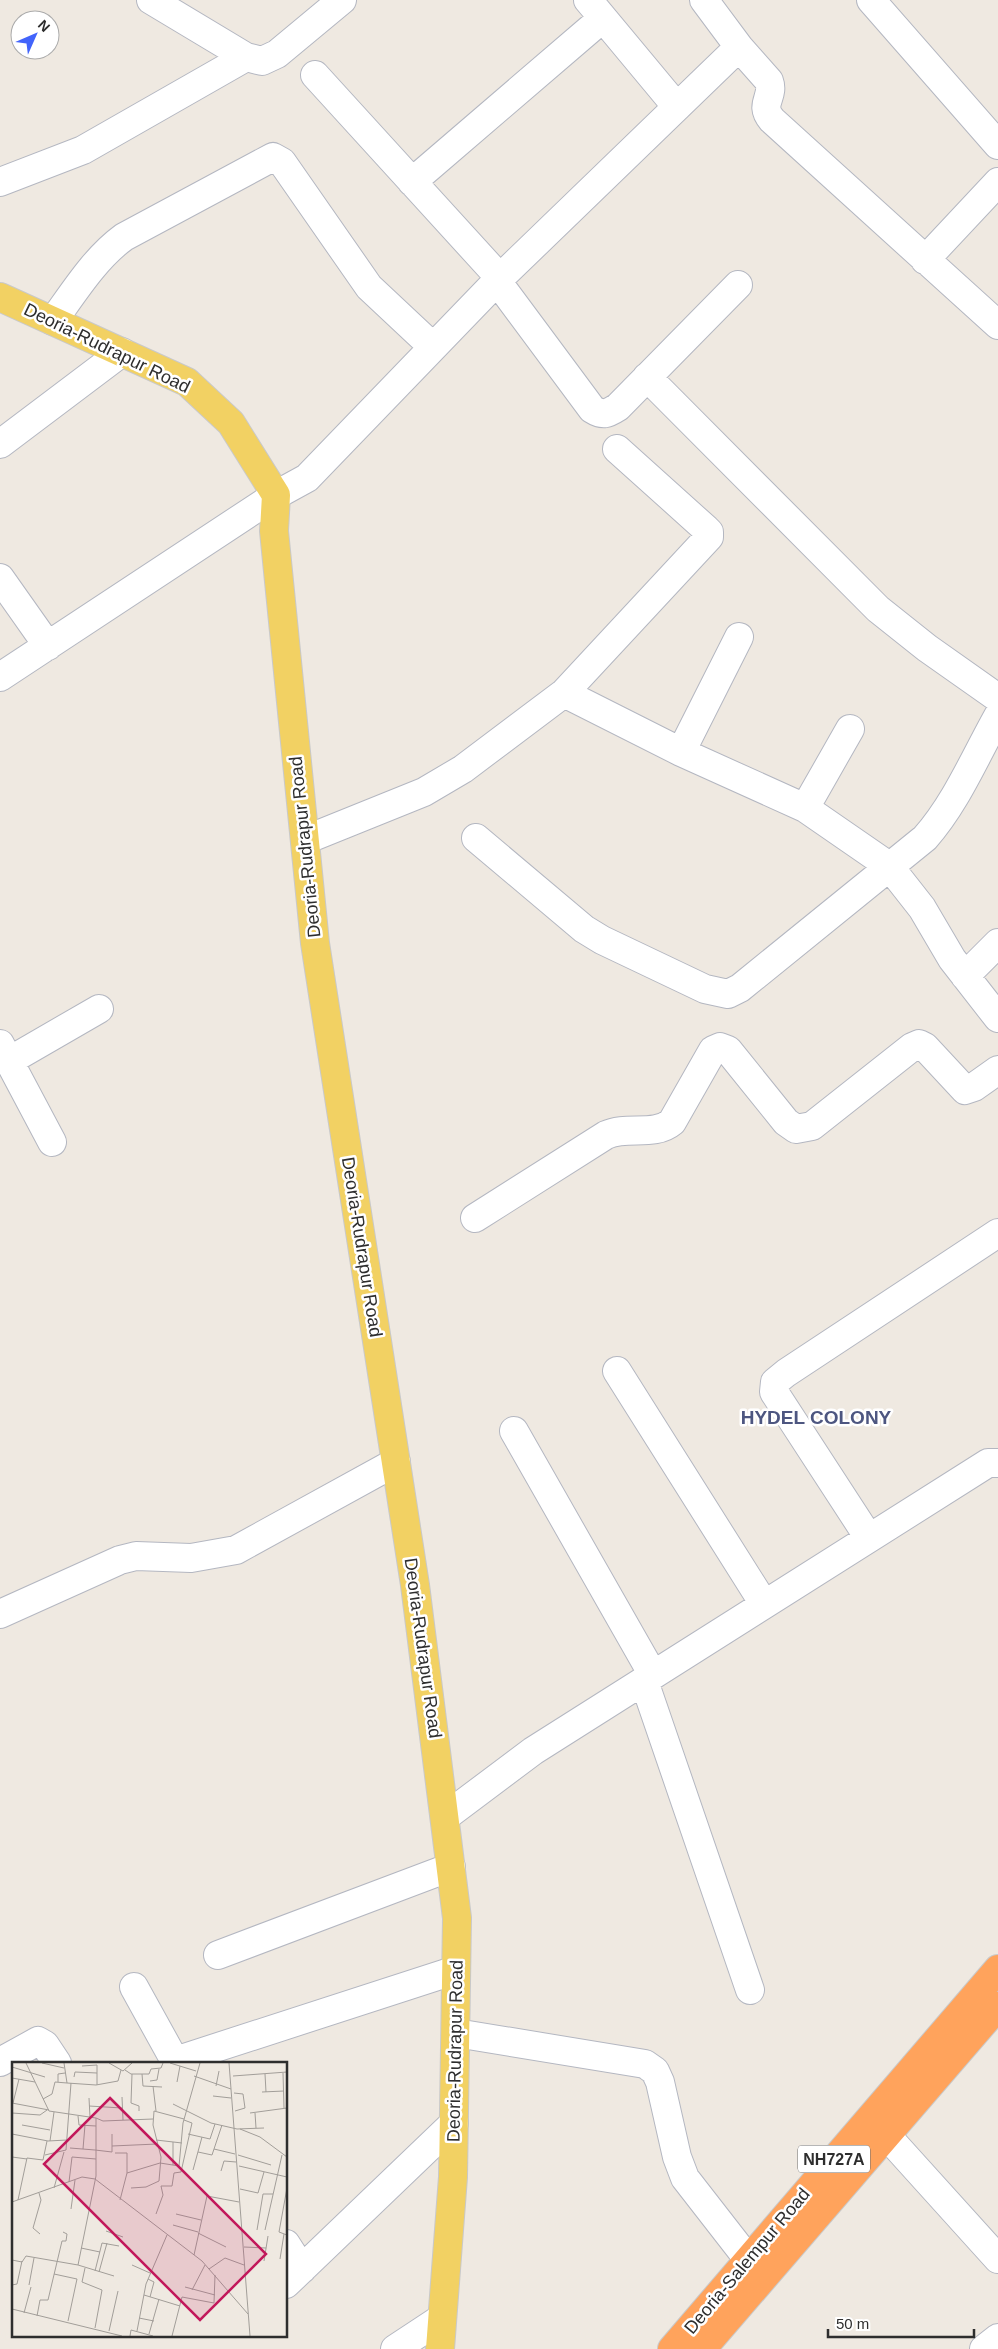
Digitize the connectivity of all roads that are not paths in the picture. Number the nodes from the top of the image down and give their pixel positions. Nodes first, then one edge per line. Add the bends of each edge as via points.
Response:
1 (151, 0) edge
2 (342, 0) edge
3 (704, 0) edge
4 (871, 0) edge
5 (596, 9) edge
6 (738, 46) junction
7 (246, 57) junction
8 (315, 76) dead end
9 (677, 106) junction
10 (998, 145) edge
11 (0, 182) edge
12 (412, 182) junction
13 (998, 182) edge
14 (926, 260) junction
15 (498, 280) junction
16 (738, 285) dead end
17 (0, 297) edge
18 (53, 321) junction
19 (998, 325) edge
20 (433, 347) junction
21 (122, 352) junction
22 (647, 377) junction
23 (0, 444) edge
24 (617, 449) dead end
25 (276, 495) junction
26 (0, 578) edge
27 (739, 637) dead end
28 (48, 646) junction
29 (0, 677) edge
30 (564, 693) junction
31 (998, 698) edge
32 (998, 716) edge
33 (850, 729) dead end
34 (681, 752) junction
35 (805, 808) junction
36 (476, 838) dead end
37 (304, 840) junction
38 (889, 866) junction
39 (998, 943) edge
40 (965, 976) junction
41 (99, 1009) dead end
42 (998, 1018) edge
43 (4, 1052) edge
44 (998, 1070) edge
45 (52, 1142) dead end
46 (475, 1218) dead end
47 (998, 1233) edge
48 (617, 1371) dead end
49 (514, 1431) dead end
50 (396, 1462) junction
51 (998, 1462) edge
52 (869, 1538) junction
53 (764, 1604) junction
54 (0, 1614) edge
55 (649, 1678) junction
56 (444, 1817) junction
57 (451, 1867) junction
58 (218, 1955) dead end
59 (998, 1969) edge
60 (456, 1970) junction
61 (134, 1987) dead end
62 (750, 1990) dead end
63 (998, 2006) edge
64 (456, 2033) junction
65 (0, 2062) edge
66 (56, 2062) edge
67 (175, 2062) edge
68 (454, 2123) junction
69 (886, 2135) junction
70 (288, 2252) edge
71 (748, 2259) junction
72 (998, 2259) edge
73 (294, 2276) edge
74 (442, 2318) junction
75 (998, 2338) edge
76 (395, 2349) edge
77 (440, 2349) edge
78 (672, 2349) edge
79 (702, 2349) edge
80 (984, 2349) edge

1 - 7 street
2 - 7 street via 277,54 262,61
3 - 6 street
4 - 10 street
5 - 9 street
5 - 12 street
6 - 9 street
6 - 14 street via 769,81 771,88 765,107 772,120
7 - 11 street via 83,150
8 - 12 street
9 - 15 street
12 - 15 street
13 - 14 street
14 - 19 street
15 - 20 street
15 - 22 street via 592,409 606,414 618,407
16 - 22 street
17 - 18 main road, Deoria-Rudrapur Road
18 - 20 street via 114,244 273,157 282,162 369,287
18 - 21 main road, Deoria-Rudrapur Road
20 - 25 street via 308,478
21 - 23 street
21 - 25 main road, Deoria-Rudrapur Road via 187,382 231,423
22 - 31 street via 878,609 926,648
24 - 30 street via 706,529 709,537
25 - 28 street
25 - 37 main road, Deoria-Rudrapur Road via 274,531
26 - 28 street
27 - 34 street
28 - 29 street
30 - 34 street
30 - 37 street via 463,769 424,792
32 - 38 street via 936,825 925,838
33 - 35 street
34 - 35 street
35 - 38 street
36 - 38 street via 584,929 705,989 728,994 740,988
37 - 50 main road, Deoria-Rudrapur Road via 314,943
38 - 40 street via 922,908
39 - 40 street
40 - 42 street
41 - 43 street
43 - 45 street
44 - 46 street via 964,1090 925,1047 919,1044 912,1046 812,1126 796,1129 786,1122 728,1050 720,1047 713,1050 672,1122 666,1127 658,1130 616,1130
47 - 52 street via 776,1382 774,1392
48 - 53 street
49 - 55 street
50 - 54 street via 236,1550 191,1558 136,1556 120,1560
50 - 56 main road, Deoria-Rudrapur Road
51 - 52 street via 988,1463
52 - 53 street
53 - 55 street
55 - 56 street via 533,1751
55 - 62 street
56 - 57 main road, Deoria-Rudrapur Road
57 - 58 street
57 - 60 main road, Deoria-Rudrapur Road via 457,1918
59 - 71 highway, Deoria-Salempur Road / NH727A
60 - 64 main road, Deoria-Rudrapur Road
60 - 67 street
61 - 67 street
63 - 69 highway, Deoria-Salempur Road / NH727A
64 - 68 main road, Deoria-Rudrapur Road
64 - 71 street via 645,2064 655,2071 677,2157 686,2178
65 - 66 street via 38,2041 45,2044
68 - 73 street
68 - 74 main road, Deoria-Rudrapur Road
69 - 72 street
69 - 79 highway, Deoria-Salempur Road / NH727A
70 - 73 street
71 - 78 highway, Deoria-Salempur Road / NH727A
74 - 76 street
74 - 77 main road, Deoria-Rudrapur Road
75 - 80 street

